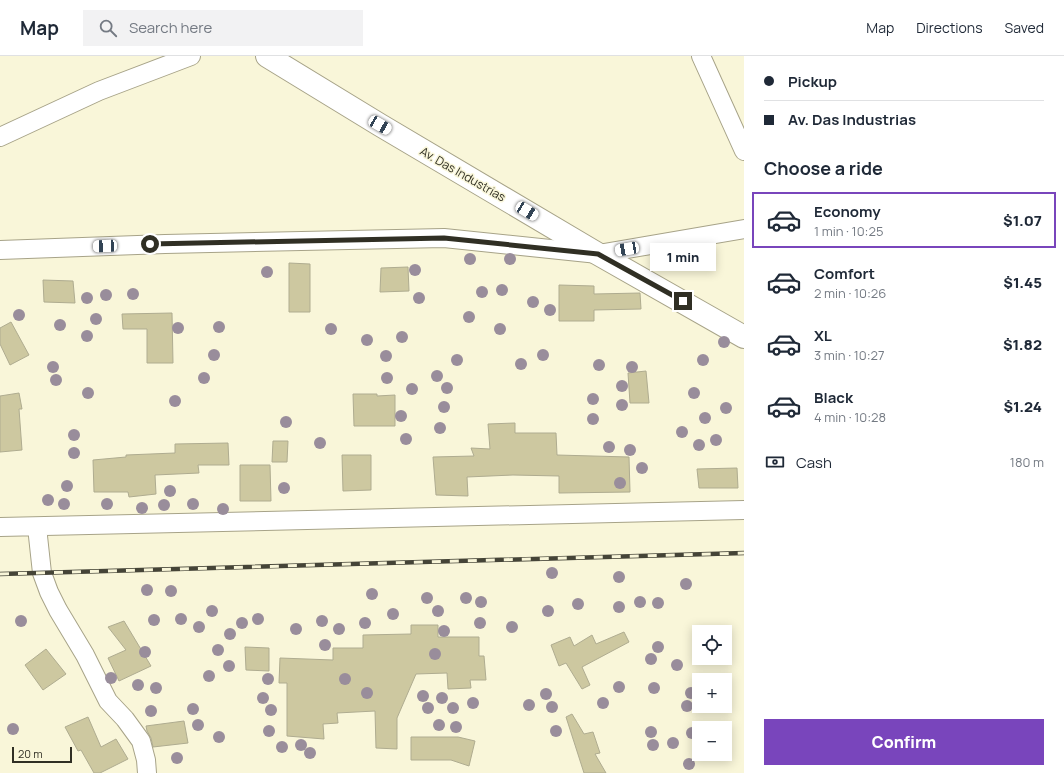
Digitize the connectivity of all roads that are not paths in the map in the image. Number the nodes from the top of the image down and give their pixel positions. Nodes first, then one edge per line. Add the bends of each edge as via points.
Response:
1 (191, 56) edge
2 (267, 56) edge
3 (701, 56) edge
4 (0, 137) edge
5 (744, 151) edge
6 (744, 229) edge
7 (0, 250) edge
8 (598, 254) junction
9 (744, 337) edge
10 (744, 510) edge
11 (0, 527) edge
12 (36, 527) junction
13 (146, 773) edge

1 - 4 street via 99,91
2 - 8 main road, Av. Das Industrias
3 - 5 street
6 - 8 street
7 - 8 street via 444,238
8 - 9 main road, Av. Das Industrias
10 - 12 street
11 - 12 street
12 - 13 street via 42,573 49,592 108,701 141,741 146,760

